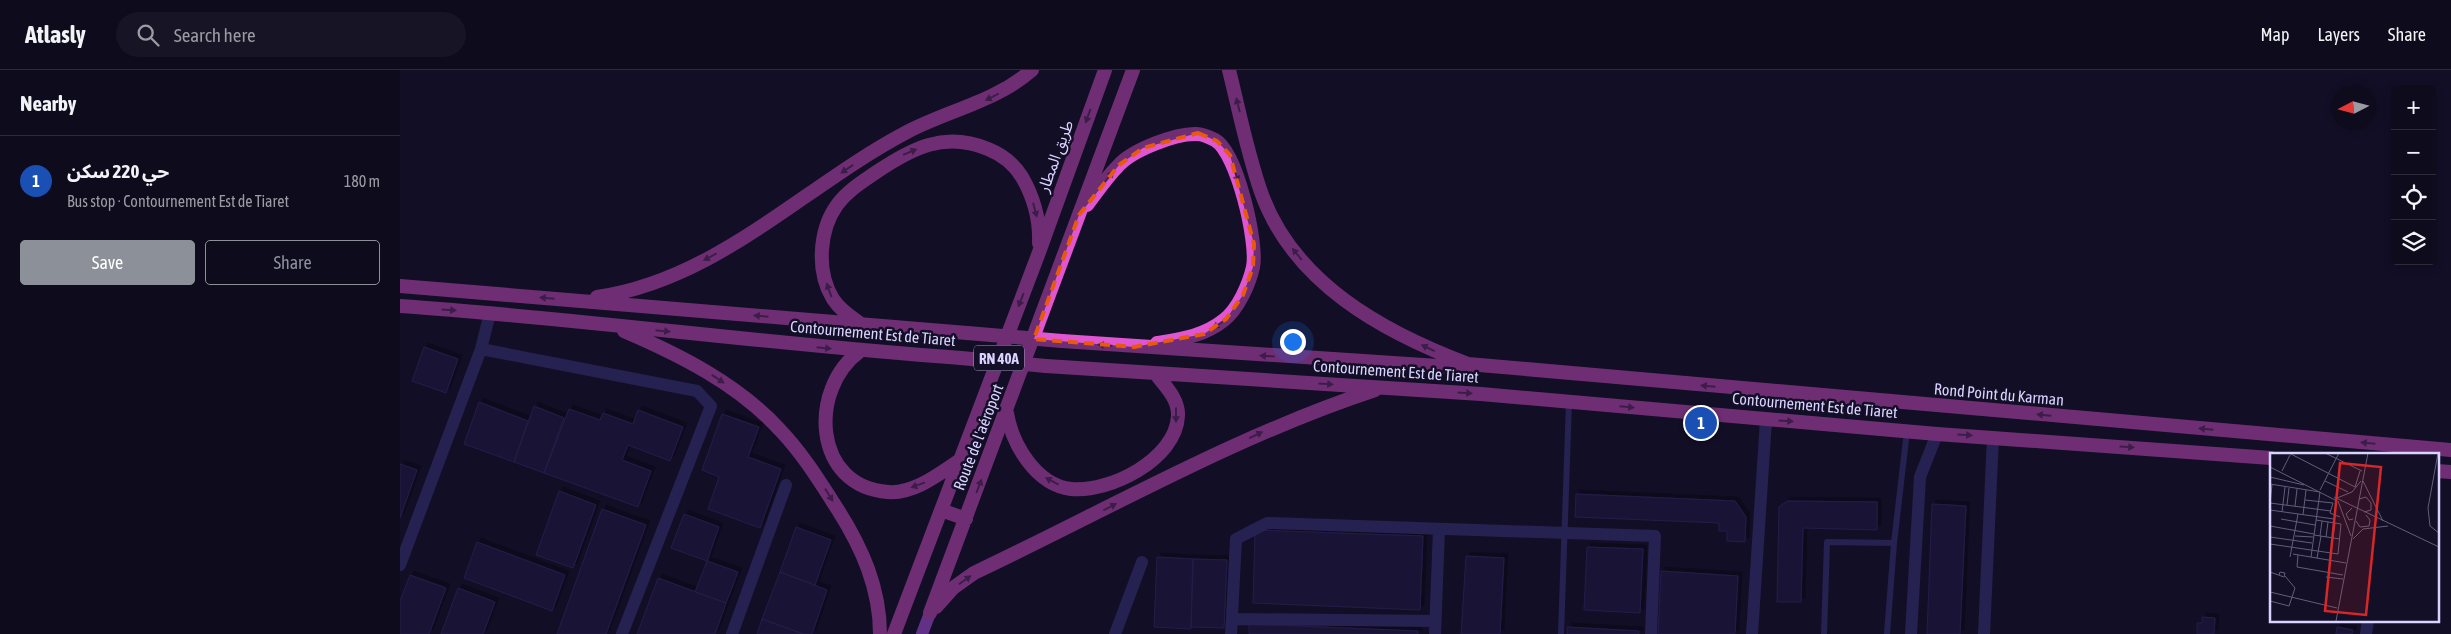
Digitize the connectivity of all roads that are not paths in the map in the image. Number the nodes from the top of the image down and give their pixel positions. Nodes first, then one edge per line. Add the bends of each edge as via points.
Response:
1 (1032, 70) edge
2 (1105, 70) edge
3 (1133, 70) edge
4 (1229, 70) edge
5 (1079, 215) junction
6 (1038, 255) junction
7 (400, 286) edge
8 (572, 300) junction
9 (400, 306) edge
10 (490, 313) junction
11 (862, 324) junction
12 (612, 326) junction
13 (1134, 347) junction
14 (481, 349) junction
15 (860, 351) junction
16 (1543, 372) junction
17 (1155, 374) junction
18 (1382, 388) junction
19 (1569, 402) junction
20 (1007, 412) junction
21 (1766, 420) junction
22 (1907, 431) junction
23 (1937, 434) junction
24 (1993, 437) junction
25 (2394, 450) edge
26 (2451, 450) edge
27 (2270, 458) edge
28 (960, 460) junction
29 (2438, 471) edge
30 (2451, 472) edge
31 (786, 485) dead end
32 (941, 510) junction
33 (966, 519) junction
34 (1439, 529) junction
35 (1565, 533) junction
36 (1894, 543) junction
37 (1142, 562) dead end
38 (400, 565) edge
39 (930, 613) junction
40 (1232, 619) junction
41 (1435, 628) edge
42 (622, 634) edge
43 (732, 634) edge
44 (880, 634) edge
45 (894, 634) edge
46 (922, 634) edge
47 (1115, 634) edge
48 (1231, 634) edge
49 (1561, 634) edge
50 (1650, 634) edge
51 (1752, 634) edge
52 (1824, 634) edge
53 (1887, 634) edge
54 (1911, 634) edge
55 (1984, 634) edge

1 -> 8 highway via 996,95 883,146 735,243 683,272 611,295
2 -> 6 highway, طريق المطار / RN 40A
3 - 5 highway, RN 40A
16 -> 4 highway via 1468,364 1433,350 1349,304 1317,278 1278,227 1261,193
5 -> 13 highway via 1119,165 1143,148 1198,133 1217,141 1230,155 1248,212 1254,244 1254,267 1244,294 1226,319 1204,334
5 - 20 highway, Route de l'aéroport / RN 40A
11 -> 6 highway via 842,310 832,298 821,257 825,229 837,205 856,186 899,157 924,146 947,140 970,142 1015,165 1037,212
6 -> 28 highway, Route de l'aéroport / RN 40A
8 -> 7 highway, Contournement Est de Tiaret
11 -> 8 highway, Contournement Est de Tiaret
9 -> 10 highway, Contournement Est de Tiaret
10 - 12 highway, Contournement Est de Tiaret
10 - 14 street
13 -> 11 highway, Contournement Est de Tiaret, bridge
12 -> 15 highway, Contournement Est de Tiaret
12 -> 44 highway via 684,359 719,380 780,430 814,472 864,556 877,595
16 -> 13 highway, Contournement Est de Tiaret
14 - 38 street
14 - 42 street via 698,391 711,406
15 - 17 highway, Contournement Est de Tiaret, bridge
28 -> 15 highway via 928,481 888,492 864,486 845,473 834,460 826,440 824,417 840,372
25 -> 16 highway, Rond Point du Karman
17 -> 18 highway, Contournement Est de Tiaret
17 -> 20 highway via 1175,399 1178,415 1175,432 1160,454 1148,464 1092,488 1070,489 1048,481 1014,440
18 -> 19 highway, Contournement Est de Tiaret
39 -> 18 highway via 953,588 974,574 1273,426
19 -> 21 highway, Contournement Est de Tiaret
19 - 35 lane
33 -> 20 highway, Route de l'aéroport / RN 40A
21 -> 22 highway, Contournement Est de Tiaret
21 - 51 street
22 - 23 highway, Contournement Est de Tiaret
22 - 36 lane
23 -> 24 highway, Contournement Est de Tiaret
23 - 54 street via 1920,477
24 -> 27 highway, Contournement Est de Tiaret
24 - 55 street
25 - 26 highway, Rond Point du Karman
28 - 32 highway, Route de l'aéroport / RN 40A
29 - 30 highway
31 - 43 street
32 - 33 highway
32 - 45 highway, Route de l'aéroport / RN 40A
33 - 39 highway, Route de l'aéroport / RN 40A
34 - 35 street
34 - 40 street via 1267,522 1236,539
34 - 41 street
35 - 49 lane
35 - 50 street via 1656,536
36 - 52 lane via 1827,542
36 - 53 lane
37 - 47 street
39 - 46 main road, RN 40A
40 - 41 street
40 - 48 street

